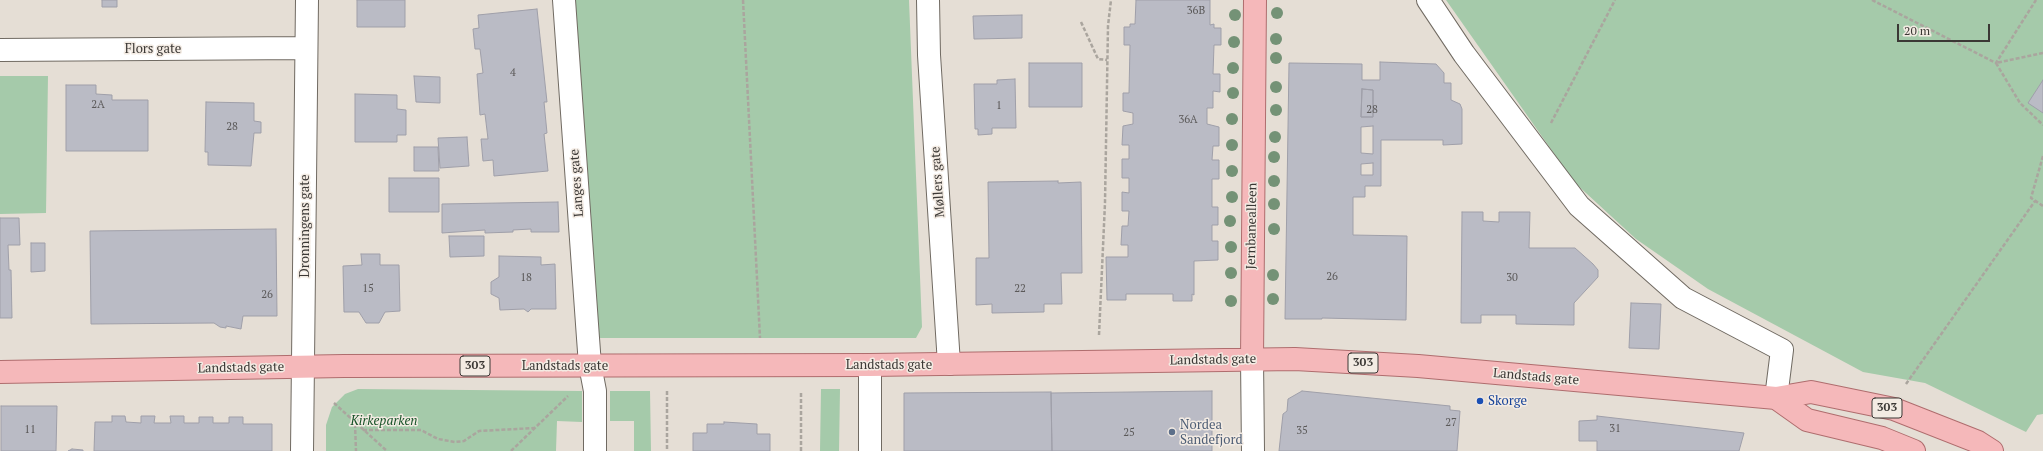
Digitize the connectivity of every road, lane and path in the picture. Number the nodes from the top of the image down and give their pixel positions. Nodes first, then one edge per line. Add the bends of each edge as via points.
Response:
1 (307, 0) edge
2 (564, 0) edge
3 (743, 0) edge
4 (928, 0) edge
5 (1111, 0) edge
6 (1255, 0) edge
7 (1428, 0) edge
8 (1615, 0) edge
9 (1872, 0) edge
10 (2036, 0) edge
11 (1081, 22) dead end
12 (306, 48) junction
13 (0, 50) edge
14 (2043, 53) edge
15 (1107, 60) junction
16 (1996, 63) junction
17 (2043, 125) edge
18 (1537, 150) junction
19 (2043, 156) edge
20 (2034, 201) junction
21 (2043, 206) edge
22 (1098, 337) dead end
23 (760, 339) dead end
24 (1252, 359) junction
25 (949, 364) junction
26 (870, 365) junction
27 (590, 366) junction
28 (304, 367) junction
29 (0, 372) edge
30 (1906, 385) dead end
31 (801, 389) dead end
32 (667, 391) dead end
33 (573, 392) dead end
34 (1776, 398) junction
35 (334, 403) dead end
36 (355, 423) junction
37 (535, 428) junction
38 (363, 430) junction
39 (302, 451) edge
40 (356, 451) edge
41 (387, 451) edge
42 (511, 451) edge
43 (595, 451) edge
44 (667, 451) edge
45 (801, 451) edge
46 (870, 451) edge
47 (1252, 451) edge
48 (1914, 451) edge
49 (1992, 451) edge

1 - 12 street, Dronningens gate
2 - 27 street, Langes gate
3 - 23 path
4 - 25 street, Møllers gate via 929,55
5 - 15 path
6 - 24 main road, Jernbanealleen
7 - 18 street via 1464,54
8 - 18 path
9 - 16 path
10 - 16 path
11 - 15 path via 1098,59
12 - 13 street, Flors gate
12 - 28 street, Dronningens gate
14 - 16 path
15 - 22 path via 1105,203
16 - 17 path via 2020,103
18 - 34 street via 1579,206 1683,298 1782,350
19 - 20 path via 2031,198
20 - 21 path
20 - 30 path
24 - 25 main road, Landstads gate / 303
24 - 34 main road, Landstads gate / 303 via 1418,366
24 - 47 street, Jernbanealleen
25 - 26 main road, Landstads gate / 303
26 - 27 main road, Landstads gate / 303
26 - 46 street
27 - 28 main road, Landstads gate / 303
27 - 43 street, Langes gate via 595,391
28 - 29 main road, Landstads gate / 303
28 - 39 street, Dronningens gate
31 - 45 path
32 - 44 path
33 - 37 path
34 - 48 main road, 303 via 1807,420 1882,438
34 - 49 main road, Landstads gate / 303 via 1811,392 1894,409 1978,442
35 - 36 path
36 - 38 path
36 - 40 path
37 - 38 path via 479,431 464,441 455,442 438,439 421,430
37 - 42 path
38 - 41 path

